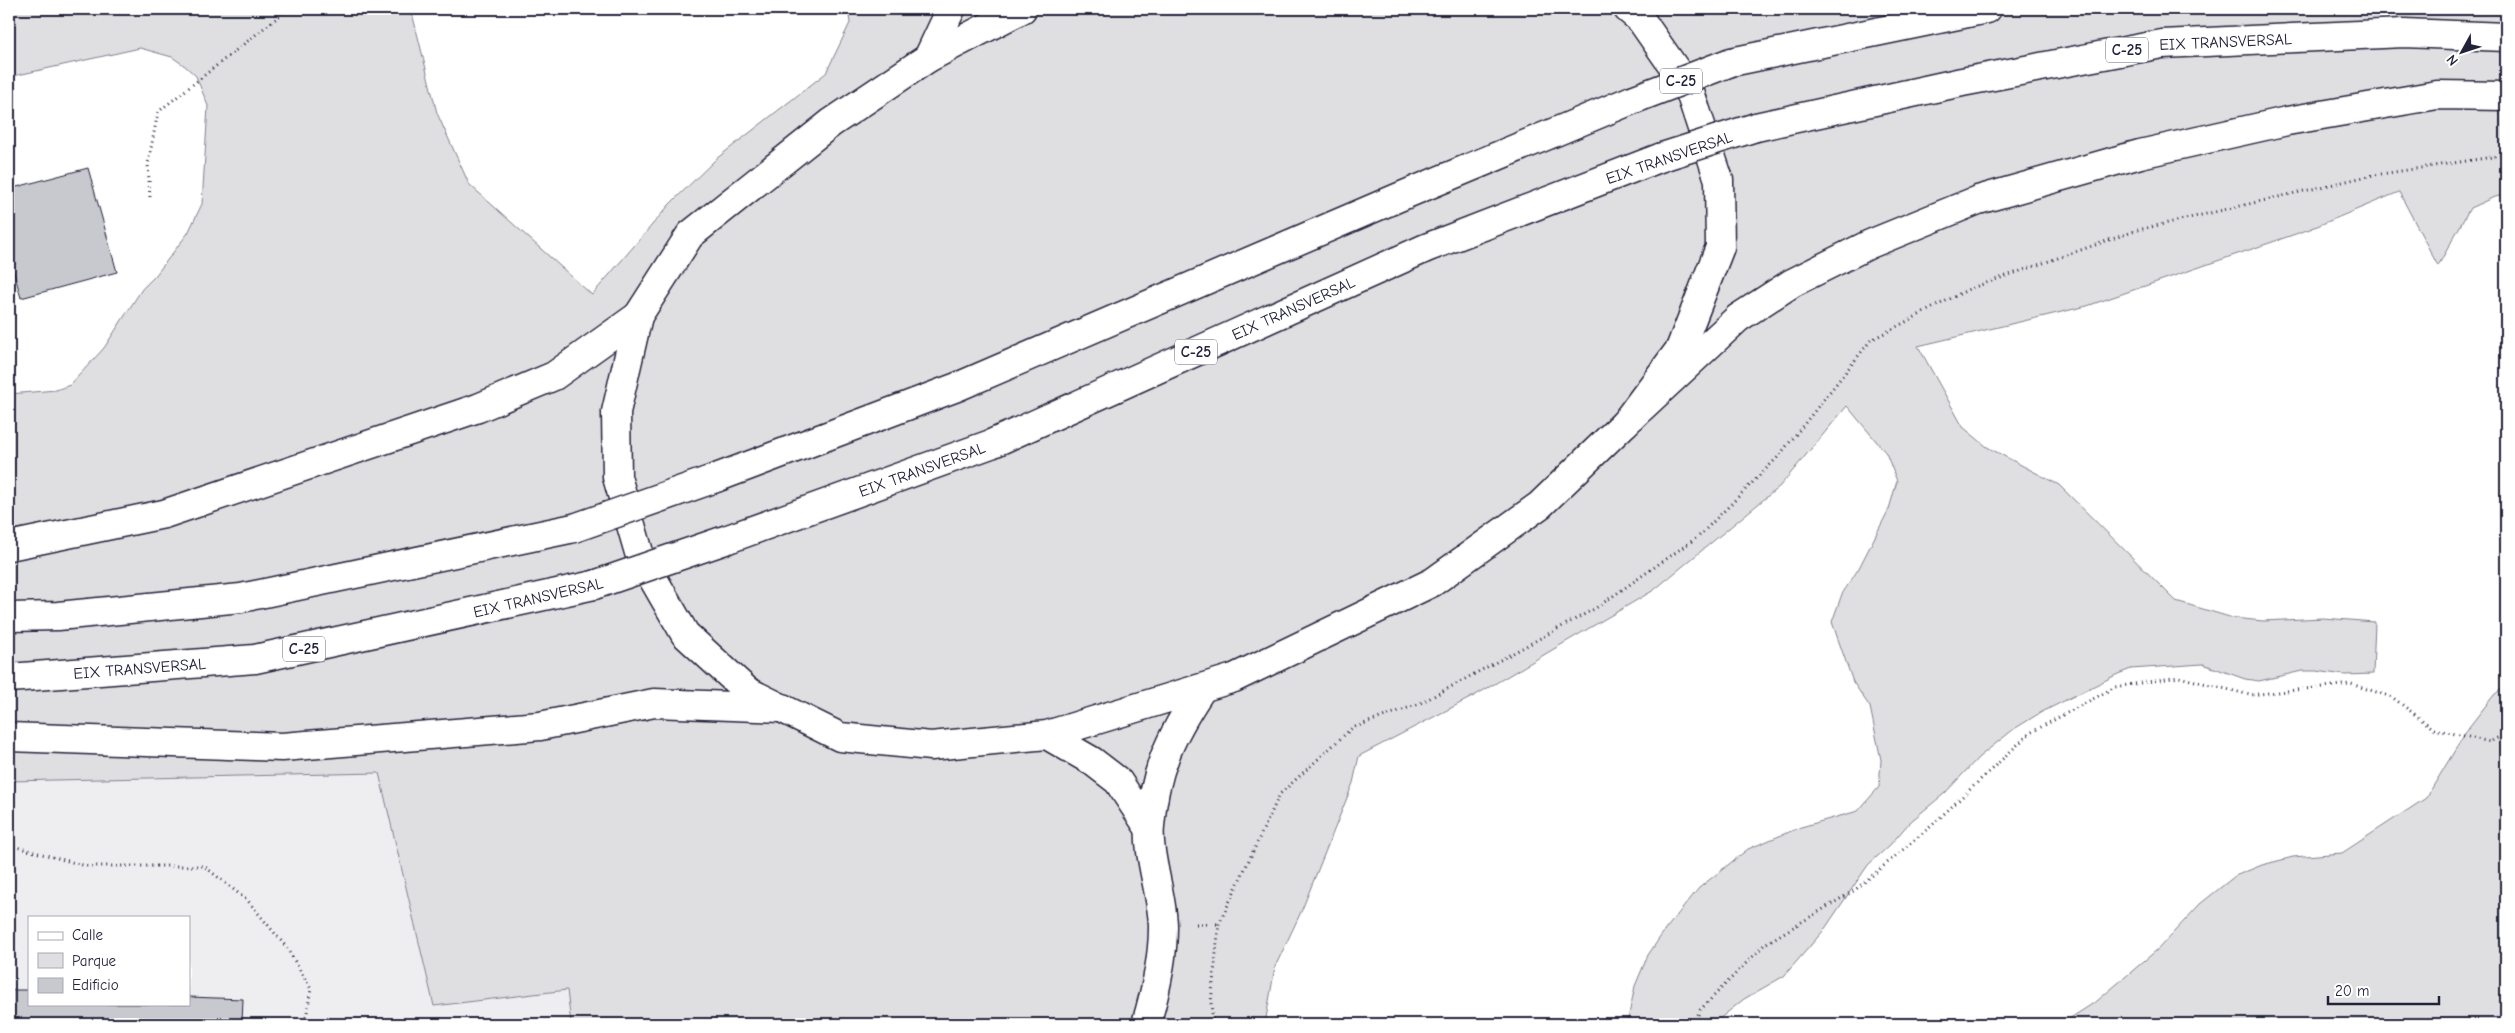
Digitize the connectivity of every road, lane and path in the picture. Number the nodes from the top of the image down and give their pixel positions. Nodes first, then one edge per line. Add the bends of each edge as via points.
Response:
1 (288, 9) edge
2 (950, 9) edge
3 (1022, 9) edge
4 (1628, 9) edge
5 (1987, 9) edge
6 (2506, 37) edge
7 (928, 58) junction
8 (2506, 96) edge
9 (2506, 155) edge
10 (150, 197) dead end
11 (638, 316) junction
12 (1626, 422) junction
13 (9, 546) edge
14 (9, 617) edge
15 (9, 678) edge
16 (1201, 690) junction
17 (782, 708) junction
18 (2506, 734) edge
19 (1047, 735) junction
20 (9, 737) edge
21 (1149, 828) junction
22 (9, 845) edge
23 (305, 1024) edge
24 (1146, 1024) edge
25 (1213, 1024) edge
26 (1694, 1024) edge

1 - 10 path via 158,112 148,164
2 - 7 main road
3 - 7 main road
4 - 12 main road via 1641,20 1689,89 1719,180 1720,247 1680,349
5 - 14 main road, C-25, bridge via 1731,62 1388,202 957,387 574,528 241,598 58,616
6 - 15 main road, EIX TRANSVERSAL / C-25, bridge via 2404,33 2162,44 1962,82 1756,127 1662,157 1426,248 991,444 594,585 255,659
7 - 11 main road via 832,123 690,235
8 - 12 main road via 2437,95 2287,121 2140,154 1978,200 1870,244 1792,283 1738,318
9 - 25 path via 2368,176 2138,230 1969,289 1871,340 1778,457 1699,536 1596,608 1419,704 1352,728 1280,794 1219,924 1211,1004
11 - 13 main road via 554,376 478,408 164,514
11 - 17 main road via 616,412 617,477 640,556 685,634 747,691
12 - 16 main road via 1540,505 1433,582 1234,678
16 - 19 main road
16 - 21 main road via 1177,727 1157,778
17 - 19 main road via 840,737 931,746
17 - 20 main road via 654,703 540,726 282,747
18 - 26 path via 2490,742 2434,729 2392,697 2351,684 2250,695 2179,677 2115,687 2030,733 1930,827 1855,890 1765,944 1700,1010
19 - 21 main road via 1092,761 1118,781
21 - 24 main road via 1163,927 1155,994
22 - 23 path via 86,866 204,866 248,901 287,948 311,989

